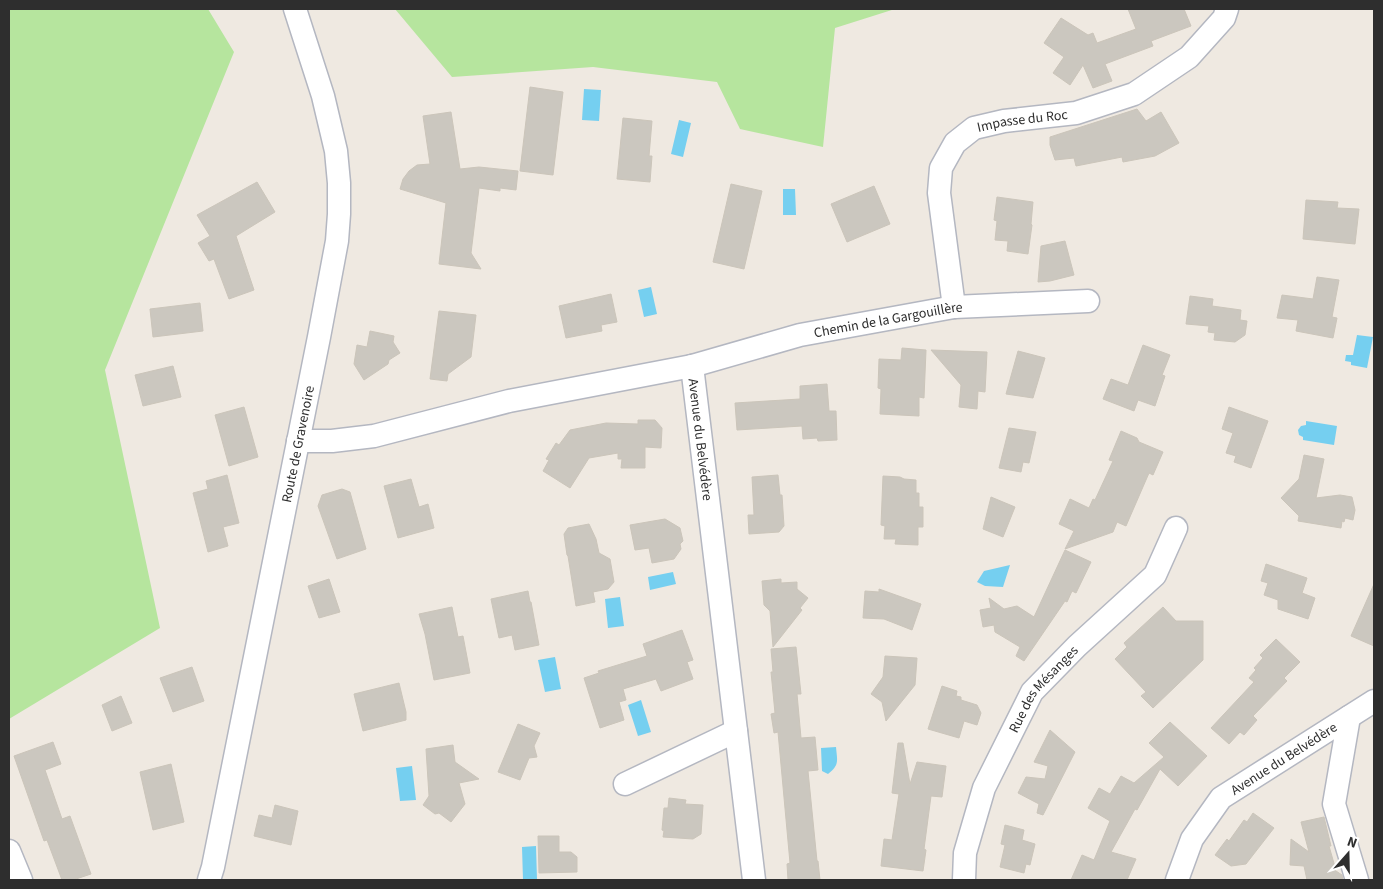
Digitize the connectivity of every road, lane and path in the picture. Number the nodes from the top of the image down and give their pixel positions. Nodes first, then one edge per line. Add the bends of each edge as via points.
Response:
1 (295, 9) edge
2 (1227, 9) edge
3 (1088, 301) dead end
4 (954, 307) junction
5 (692, 366) junction
6 (298, 441) junction
7 (1176, 528) dead end
8 (1374, 701) edge
9 (1349, 717) junction
10 (736, 731) junction
11 (624, 784) dead end
12 (9, 851) edge
13 (21, 880) edge
14 (209, 880) edge
15 (754, 880) edge
16 (964, 880) edge
17 (1177, 880) edge
18 (1357, 880) edge

1 - 6 street, Route de Gravenoire via 325,105 336,151 339,191 337,241
2 - 4 street, Impasse du Roc via 1224,18 1189,56 1134,94 1076,113 1004,121 974,128 955,143 941,168 939,193
3 - 4 street, Chemin de la Gargouillère
4 - 5 street, Chemin de la Gargouillère via 800,335
5 - 6 street, Avenue du Belvédère via 509,401 374,436
5 - 10 street, Avenue du Belvédère
6 - 14 street, Route de Gravenoire
7 - 16 street, Rue des Mésanges via 1156,575 1077,646 1032,692 984,788 965,853
8 - 9 street, Avenue du Belvédère
9 - 17 street, Avenue du Belvédère via 1221,798 1192,839
9 - 18 street via 1334,804
10 - 11 street
10 - 15 street, Avenue du Belvédère
12 - 13 street

